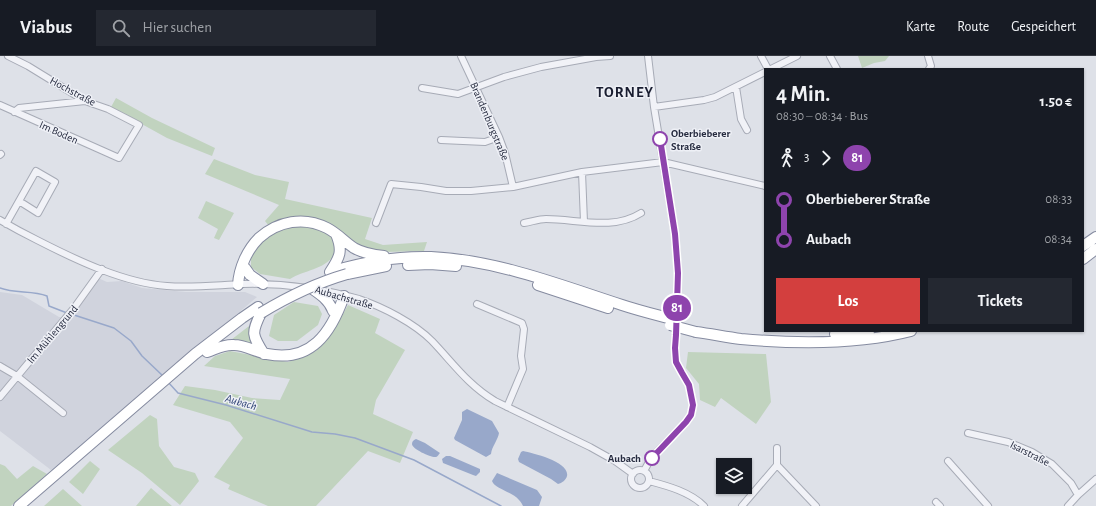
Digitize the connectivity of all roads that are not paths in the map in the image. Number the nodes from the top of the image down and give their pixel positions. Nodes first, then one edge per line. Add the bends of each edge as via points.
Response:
1 (8, 56) edge
2 (461, 56) edge
3 (610, 56) edge
4 (648, 56) edge
5 (761, 56) edge
6 (797, 56) edge
7 (830, 56) edge
8 (928, 56) edge
9 (769, 68) edge
10 (772, 68) edge
11 (836, 68) edge
12 (930, 68) edge
13 (764, 73) edge
14 (736, 87) junction
15 (422, 88) dead end
16 (476, 88) junction
17 (85, 101) junction
18 (0, 105) edge
19 (654, 107) junction
20 (14, 112) junction
21 (747, 130) dead end
22 (500, 137) junction
23 (441, 140) dead end
24 (119, 158) joint
25 (664, 162) junction
26 (582, 172) junction
27 (764, 186) edge
28 (514, 187) junction
29 (19, 201) junction
30 (642, 213) dead end
31 (3, 222) edge
32 (584, 222) junction
33 (376, 223) dead end
34 (524, 223) dead end
35 (336, 234) junction
36 (1096, 237) edge
37 (1084, 245) edge
38 (1096, 249) edge
39 (248, 253) junction
40 (1084, 257) edge
41 (398, 258) junction
42 (245, 268) junction
43 (102, 269) junction
44 (330, 272) junction
45 (263, 284) junction
46 (238, 285) junction
47 (311, 288) junction
48 (344, 296) junction
49 (477, 304) dead end
50 (260, 310) junction
51 (334, 312) junction
52 (669, 321) junction
53 (332, 322) junction
54 (694, 328) junction
55 (860, 332) edge
56 (907, 332) edge
57 (207, 352) junction
58 (264, 354) junction
59 (197, 357) junction
60 (0, 366) edge
61 (17, 376) junction
62 (0, 397) edge
63 (507, 406) junction
64 (63, 413) dead end
65 (968, 433) dead end
66 (777, 448) dead end
67 (948, 461) dead end
68 (777, 465) junction
69 (644, 471) junction
70 (633, 474) junction
71 (1096, 479) edge
72 (649, 481) junction
73 (1078, 495) junction
74 (19, 506) edge
75 (30, 506) edge
76 (704, 506) edge
77 (742, 506) edge
78 (816, 506) edge
79 (988, 506) edge
80 (1068, 506) edge

1 - 17 street, Hochstraße
2 - 16 street, Brandenburgstraße
3 - 16 street via 541,67
4 - 19 street
5 - 9 street
6 - 10 street
7 - 11 street
8 - 12 street
13 - 14 street
14 - 19 street via 704,100
14 - 21 street via 742,119
15 - 16 street via 458,94
16 - 22 street, Brandenburgstraße
17 - 20 street via 19,108
17 - 24 street, Hochstraße via 108,108 139,125
18 - 20 street, Im Boden
19 - 25 street
20 - 24 street, Im Boden
22 - 23 street via 485,142
22 - 28 street, Brandenburgstraße
25 - 26 street
25 - 27 street
25 - 69 street via 677,255 676,362 689,385 693,405 686,422 654,454
26 - 28 street
26 - 32 street
28 - 33 street via 446,191 391,184
29 - 29 street via 36,171 55,182 38,213
29 - 31 street
30 - 32 street via 634,218 612,222
31 - 43 street, Aubachstraße via 53,248
32 - 34 street via 545,219
35 - 39 highway via 319,224 290,222 264,234
35 - 41 highway via 363,252
35 - 44 highway via 340,242 340,256
36 - 37 highway
38 - 40 highway
39 - 42 highway
39 - 46 highway via 243,262
41 - 44 highway via 363,263
41 - 52 highway via 442,258 499,267
42 - 45 highway
42 - 46 highway via 243,282
43 - 46 street, Aubachstraße via 143,282 167,286
43 - 61 street, Im Mühlengrund via 74,308
44 - 50 highway via 293,287
45 - 46 street, Aubachstraße
45 - 47 street, Aubachstraße
47 - 48 street, Aubachstraße
47 - 51 highway via 325,298
48 - 51 highway via 336,302
48 - 53 highway
48 - 63 street, Aubachstraße via 374,305 417,329 483,393
49 - 63 street via 522,324 524,329 521,356 523,370
50 - 52 highway, bridge via 301,290 347,274 407,264 430,264 462,267 516,278 618,311
50 - 57 highway
50 - 58 highway via 254,337
50 - 59 highway via 242,318
51 - 53 highway
52 - 54 highway, bridge
53 - 58 highway via 319,342 306,350 283,356
54 - 55 highway via 746,334 800,336
54 - 56 highway via 740,338 797,342 842,341
57 - 58 highway via 235,345
57 - 59 highway
59 - 74 highway
59 - 75 highway
60 - 61 street
61 - 62 street, Im Mühlengrund
61 - 64 street
63 - 70 street, Aubachstraße via 590,447
65 - 73 street, Isarstraße via 1008,442 1032,452 1052,464
66 - 68 street
67 - 79 street
68 - 77 street
68 - 78 street
69 - 70 street via 636,471
69 - 72 street
70 - 72 street via 631,480 636,488 645,487
71 - 73 street
72 - 76 street via 678,490
73 - 80 street

